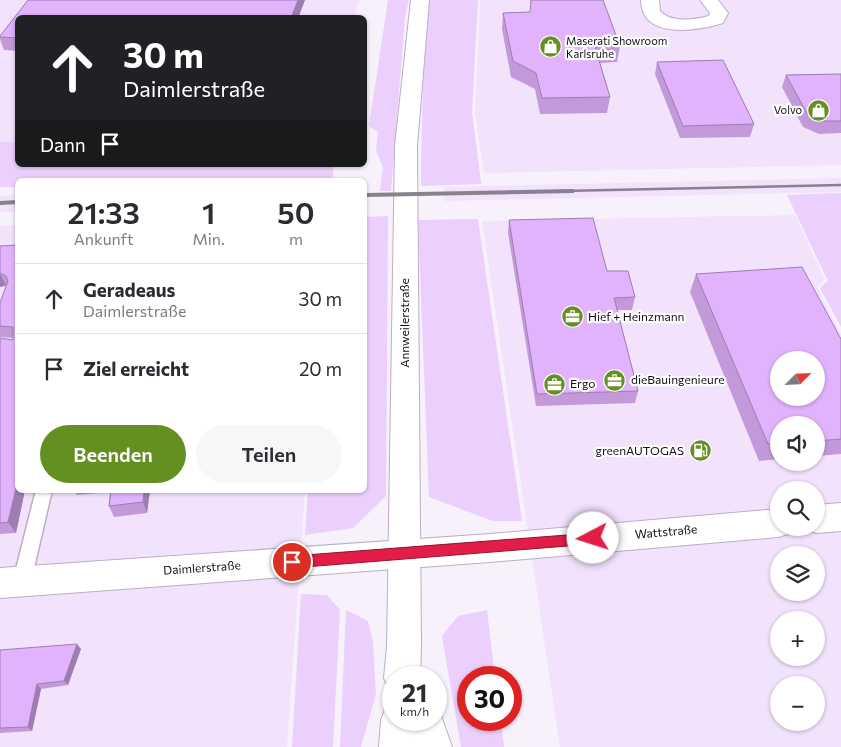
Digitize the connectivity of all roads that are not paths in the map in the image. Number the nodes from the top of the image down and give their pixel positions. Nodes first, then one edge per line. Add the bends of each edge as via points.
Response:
1 (420, 0) edge
2 (650, 0) edge
3 (709, 0) edge
4 (43, 493) edge
5 (841, 517) edge
6 (825, 518) edge
7 (770, 523) edge
8 (404, 553) junction
9 (11, 582) edge
10 (406, 666) edge
11 (399, 731) edge
12 (428, 731) edge
13 (398, 747) edge
14 (433, 747) edge

1 - 8 street, Annweilerstraße via 406,146
2 - 3 street via 651,12 658,19 673,24 704,24 717,19 719,13
4 - 9 lane
5 - 6 street
7 - 8 street, Wattstraße
8 - 9 street, Daimlerstraße
8 - 10 street, Annweilerstraße
11 - 13 street
12 - 14 street

